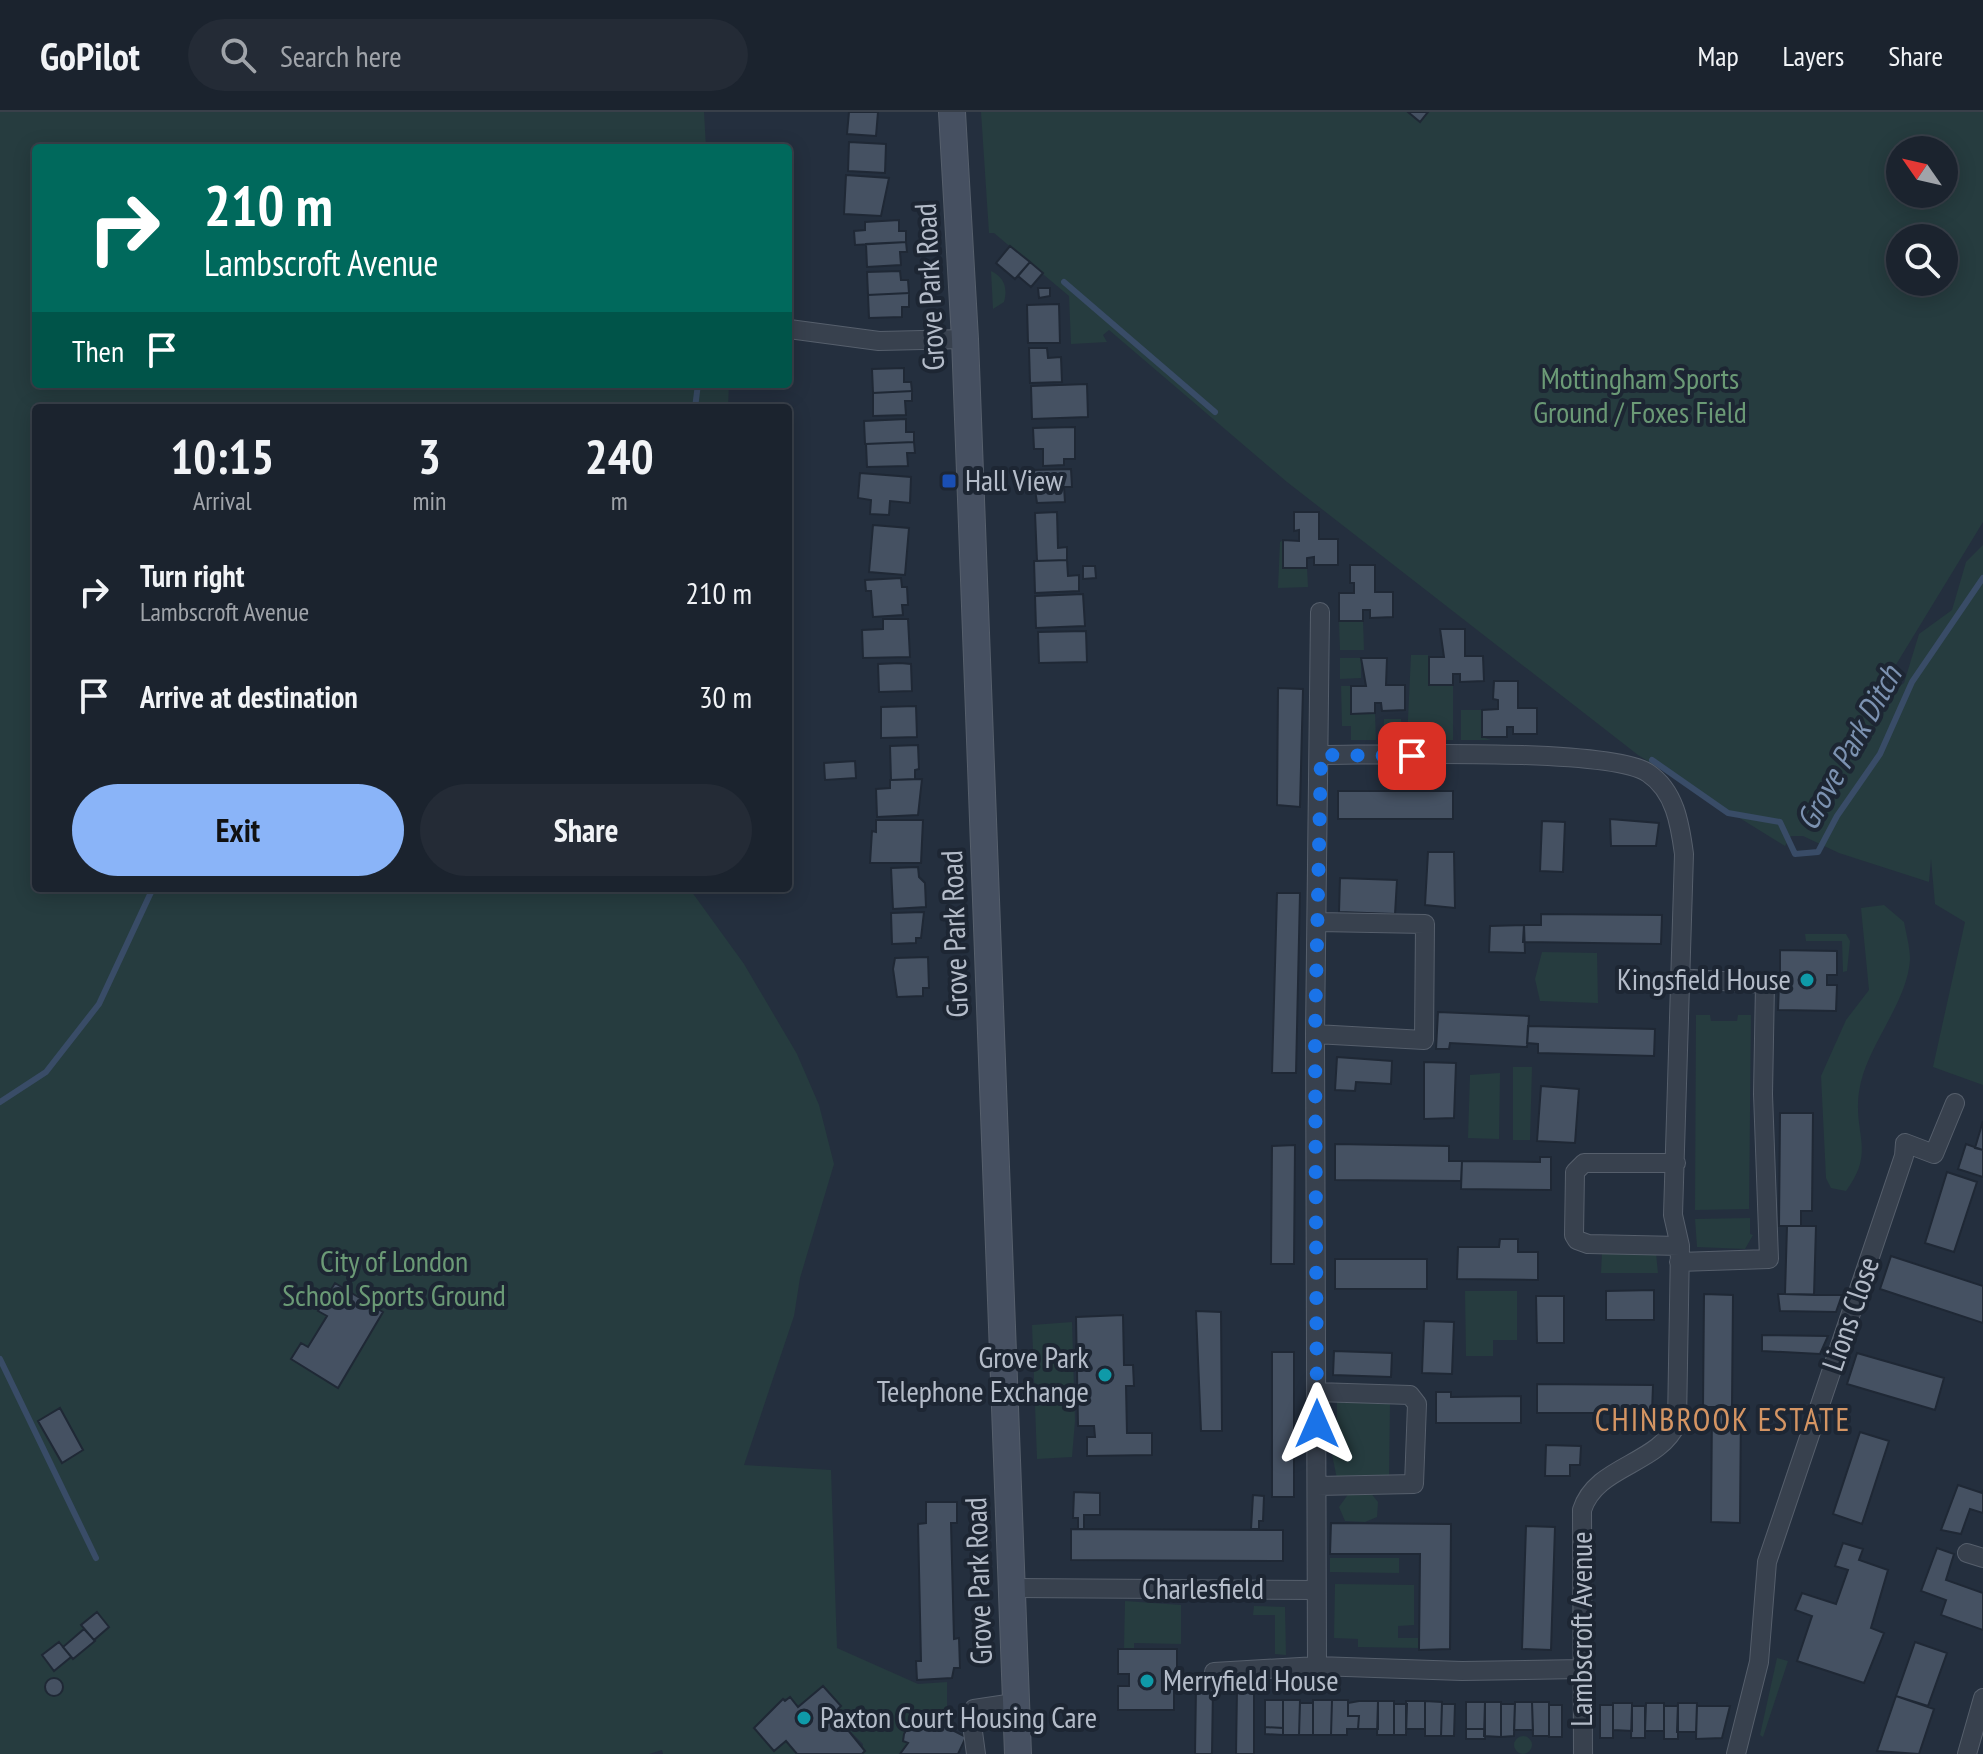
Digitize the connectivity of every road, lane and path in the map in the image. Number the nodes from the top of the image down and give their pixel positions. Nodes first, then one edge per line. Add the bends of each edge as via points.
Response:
1 (952, 112) edge
2 (792, 329) edge
3 (965, 339) junction
4 (1320, 612) dead end
5 (1321, 755) junction
6 (1319, 922) junction
7 (1679, 978) junction
8 (1315, 1034) junction
9 (1955, 1103) dead end
10 (1676, 1163) junction
11 (1679, 1254) junction
12 (1316, 1392) junction
13 (1317, 1486) junction
14 (1012, 1588) junction
15 (1316, 1590) junction
16 (1317, 1666) junction
17 (1582, 1669) junction
18 (1214, 1672) dead end
19 (1983, 1698) edge
20 (1014, 1703) junction
21 (976, 1754) edge
22 (1018, 1754) edge
23 (1583, 1754) edge
24 (1736, 1754) edge
25 (1967, 1754) edge

1 - 3 main road, Grove Park Road
2 - 3 street via 879,341
3 - 14 main road, Grove Park Road
4 - 5 street
5 - 6 street
5 - 7 street, Lambscroft Avenue via 1533,757 1634,766 1649,774 1673,804 1682,836
6 - 8 street
6 - 8 street via 1425,924 1424,1040
7 - 10 street, Lambscroft Avenue
7 - 11 street via 1765,984 1769,1259
8 - 12 street
9 - 24 street, Lions Close via 1934,1154 1905,1143 1767,1562 1759,1662
10 - 11 street, Lambscroft Avenue via 1673,1215
10 - 11 street via 1584,1163 1575,1172 1574,1235 1588,1244
11 - 17 street, Lambscroft Avenue via 1677,1423 1663,1443 1590,1491 1582,1510
12 - 13 street
12 - 13 street via 1410,1395 1417,1404 1414,1484
13 - 15 street
14 - 15 street, Charlesfield
14 - 20 main road, Grove Park Road
15 - 16 street
16 - 17 street
16 - 18 street
17 - 23 street, Lambscroft Avenue
19 - 25 street
20 - 21 street via 974,1709
20 - 22 main road, Grove Park Road

